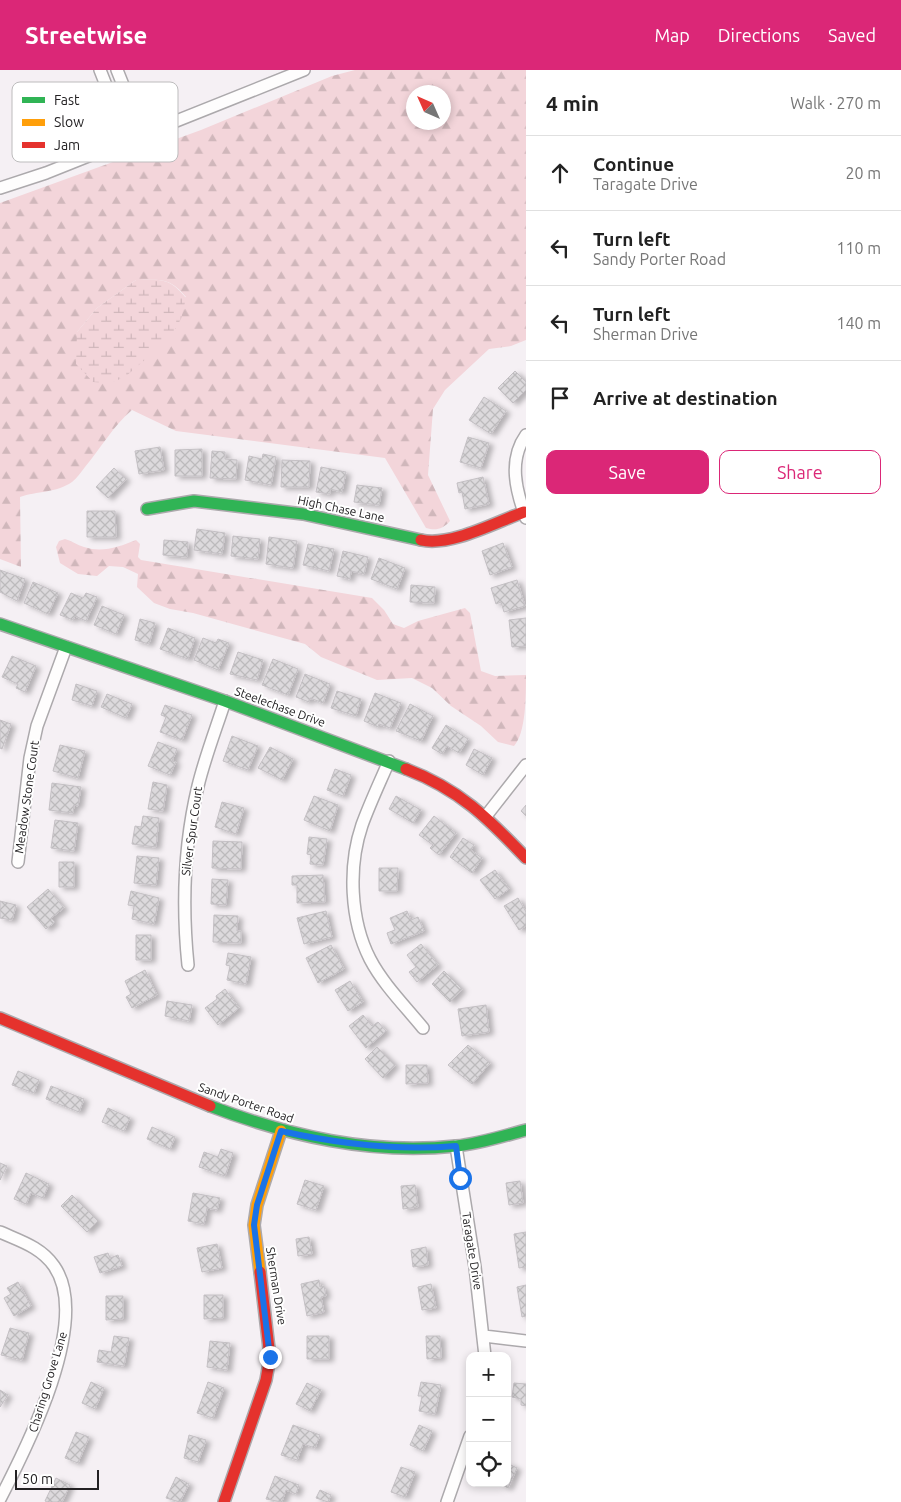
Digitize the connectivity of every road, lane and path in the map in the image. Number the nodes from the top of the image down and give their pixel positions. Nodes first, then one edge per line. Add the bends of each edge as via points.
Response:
1 (100, 70) edge
2 (117, 70) edge
3 (304, 70) edge
4 (105, 82) edge
5 (122, 82) edge
6 (178, 121) edge
7 (74, 162) edge
8 (0, 188) edge
9 (526, 435) edge
10 (147, 509) dead end
11 (525, 515) edge
12 (0, 624) edge
13 (66, 647) junction
14 (225, 702) junction
15 (389, 762) junction
16 (526, 765) edge
17 (486, 816) junction
18 (526, 858) edge
19 (18, 862) dead end
20 (188, 965) dead end
21 (0, 1018) edge
22 (423, 1028) dead end
23 (526, 1130) edge
24 (281, 1131) junction
25 (456, 1146) junction
26 (0, 1232) edge
27 (484, 1336) junction
28 (526, 1341) edge
29 (485, 1352) edge
30 (468, 1442) edge
31 (0, 1499) edge
32 (224, 1502) edge
33 (448, 1502) edge

1 - 4 street
2 - 5 street
3 - 6 street
7 - 8 street
9 - 11 street via 515,464 515,479
10 - 11 street, High Chase Lane via 194,501 303,514 432,543 452,540
12 - 13 street, Steelechase Drive
13 - 14 street, Steelechase Drive
13 - 19 street, Meadow Stone Court via 37,726
14 - 15 street, Steelechase Drive
14 - 20 street, Silver Spur Court via 202,768 192,813 184,909
15 - 17 street, Steelechase Drive via 454,792
15 - 22 street via 362,826 354,858 358,928 370,959
16 - 17 street
17 - 18 street, Steelechase Drive
21 - 24 street, Sandy Porter Road via 186,1096
23 - 25 street, Sandy Porter Road
24 - 25 street, Sandy Porter Road via 363,1146
24 - 32 street, Sherman Drive via 257,1205 254,1225 270,1341 268,1371
25 - 27 street, Taragate Drive
26 - 31 street, Charing Grove Lane via 36,1248 54,1266 62,1283 66,1317 63,1341 32,1436
27 - 28 street
27 - 29 street, Taragate Drive
30 - 33 street

